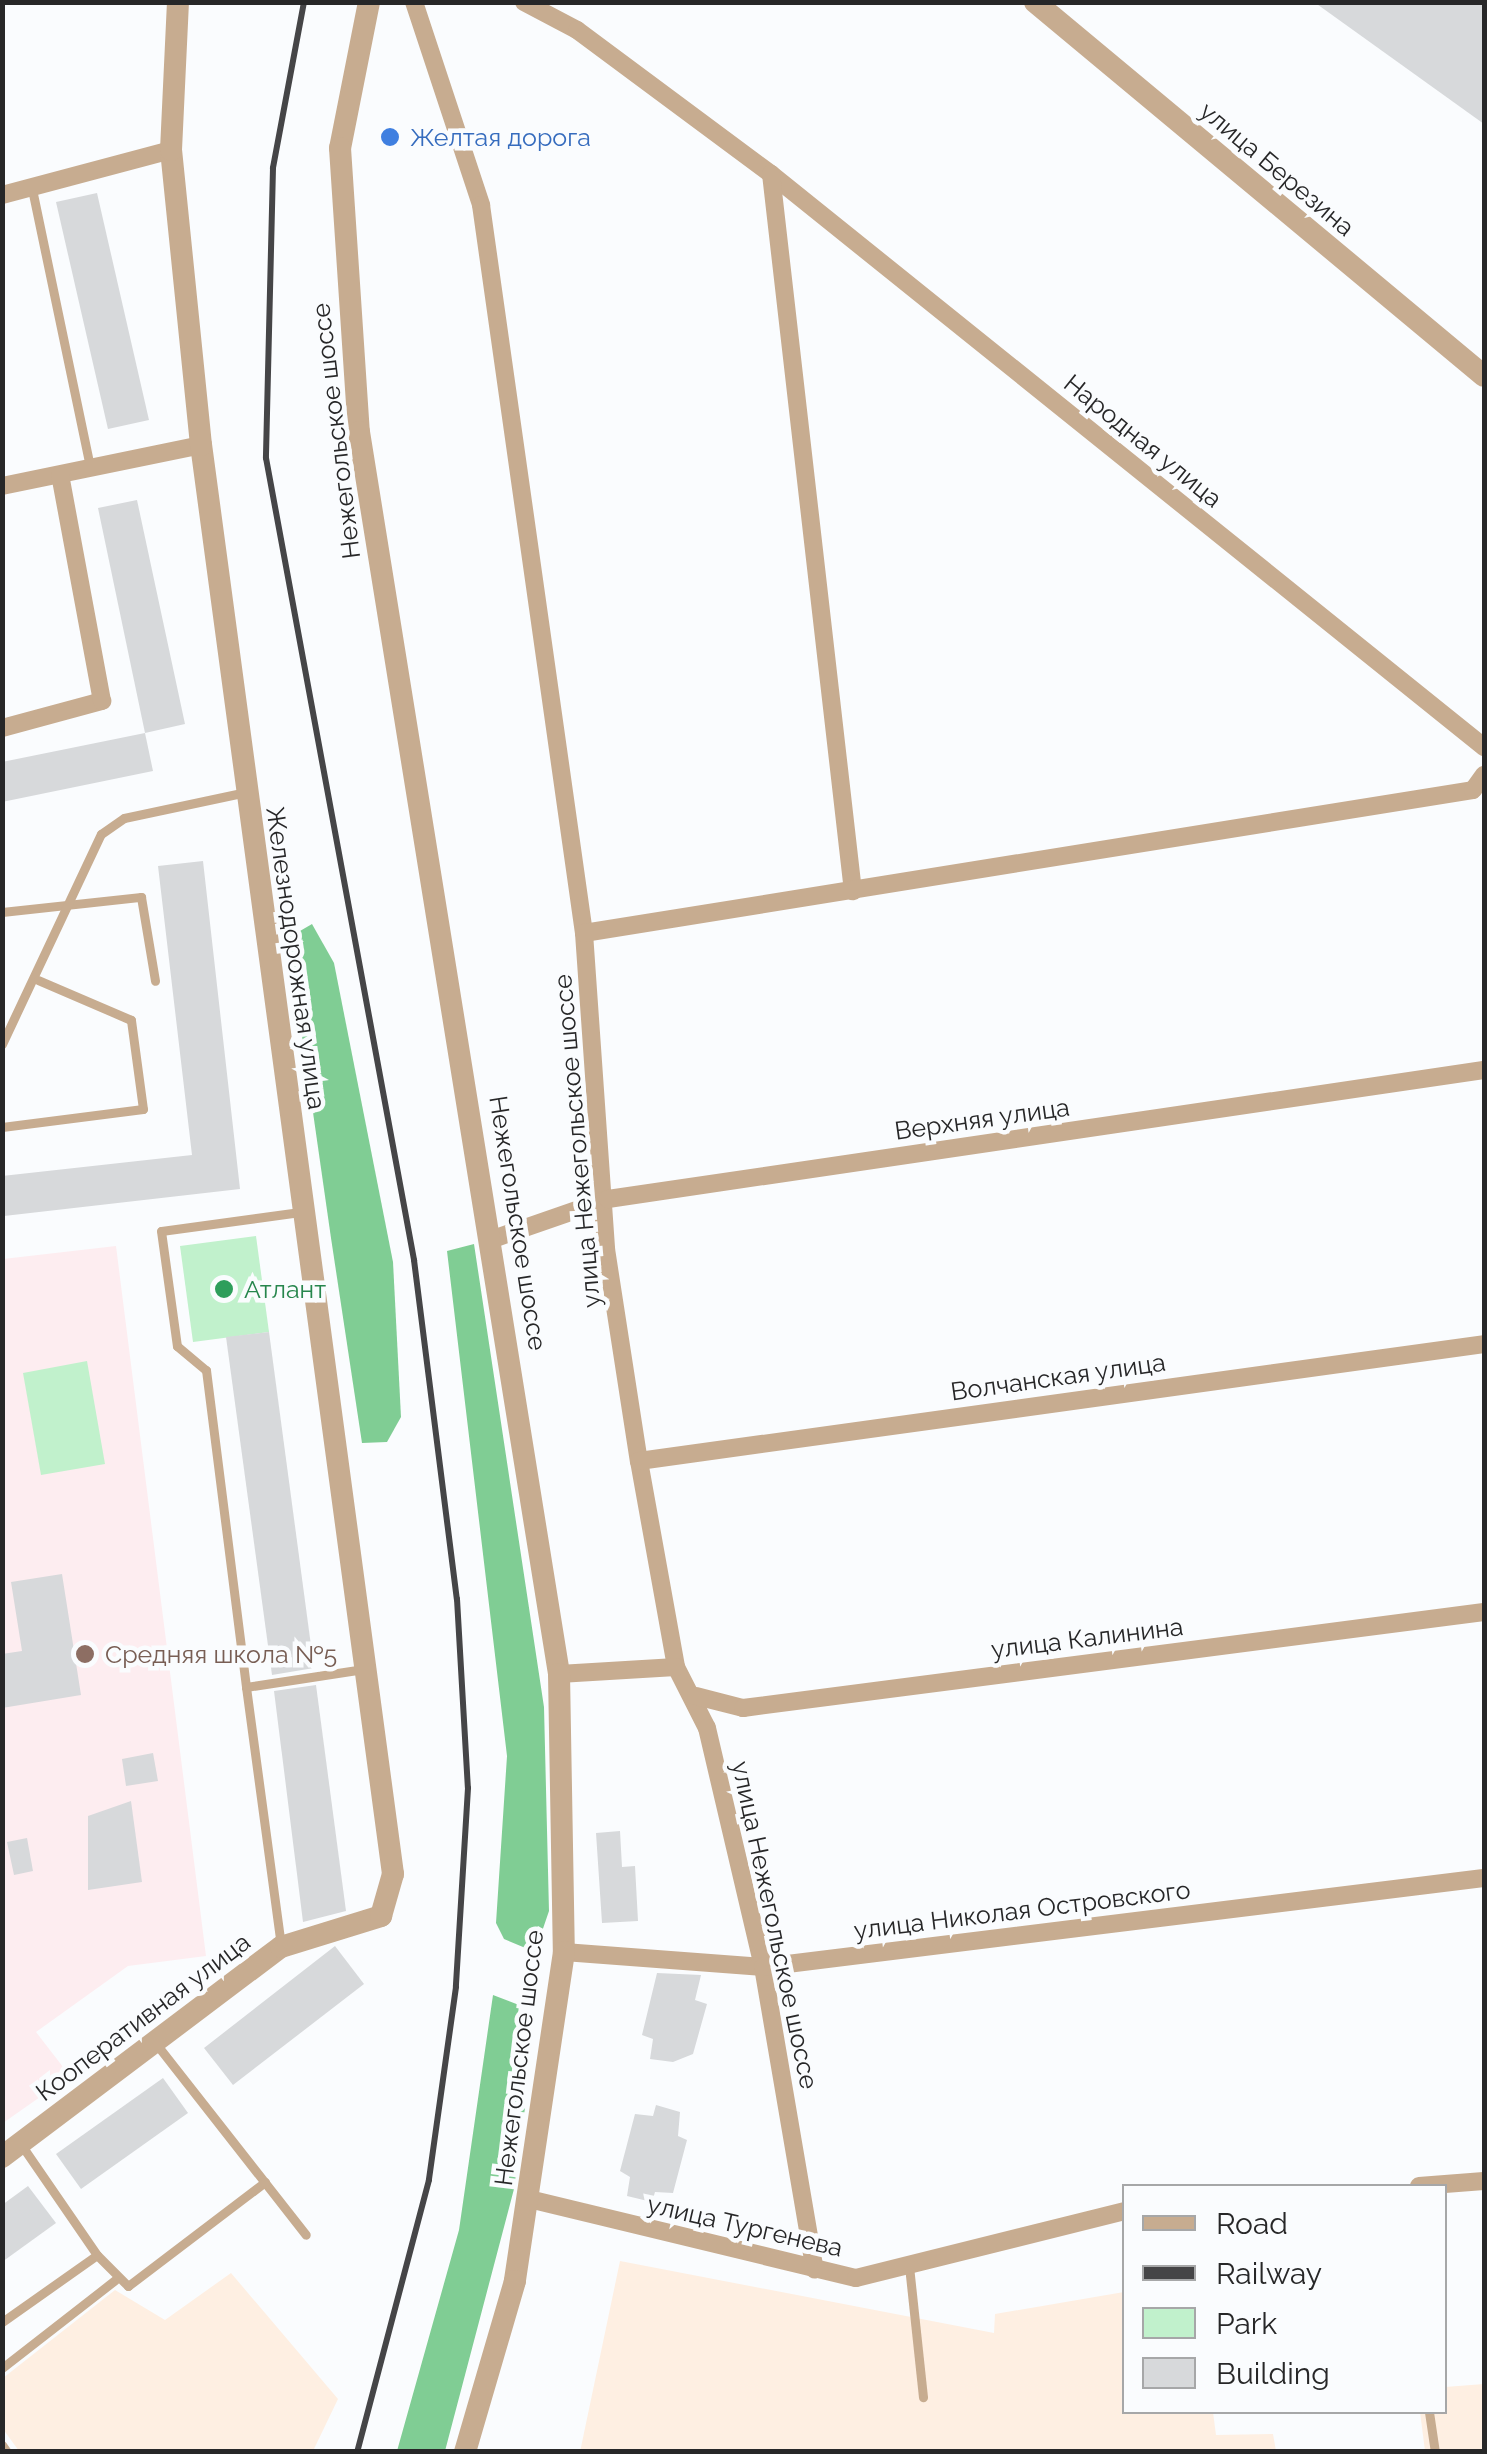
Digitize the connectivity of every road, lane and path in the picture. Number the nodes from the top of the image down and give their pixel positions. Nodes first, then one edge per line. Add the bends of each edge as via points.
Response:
1 (178, 2) edge
2 (369, 2) edge
3 (414, 2) edge
4 (524, 2) edge
5 (1035, 2) edge
6 (170, 150) junction
7 (770, 174) junction
8 (32, 189) junction
9 (2, 196) edge
10 (1484, 376) edge
11 (201, 445) junction
12 (88, 463) junction
13 (60, 475) junction
14 (2, 486) edge
15 (2, 728) edge
16 (1484, 747) edge
17 (1484, 774) edge
18 (246, 792) junction
19 (853, 891) junction
20 (74, 902) junction
21 (2, 912) edge
22 (584, 933) junction
23 (38, 980) junction
24 (156, 981) dead end
25 (2, 1044) edge
26 (1484, 1070) edge
27 (2, 1127) edge
28 (608, 1199) junction
29 (303, 1212) junction
30 (493, 1238) junction
31 (1484, 1344) edge
32 (639, 1460) junction
33 (1484, 1612) edge
34 (676, 1666) junction
35 (365, 1669) junction
36 (559, 1674) junction
37 (246, 1687) junction
38 (696, 1696) junction
39 (1484, 1878) edge
40 (381, 1916) joint
41 (281, 1947) junction
42 (564, 1952) junction
43 (763, 1967) junction
44 (156, 2042) junction
45 (11, 2150) edge
46 (1484, 2181) edge
47 (265, 2182) junction
48 (1445, 2184) edge
49 (529, 2199) junction
50 (1122, 2211) edge
51 (306, 2235) dead end
52 (97, 2255) junction
53 (909, 2264) junction
54 (815, 2270) junction
55 (115, 2280) junction
56 (2, 2322) edge
57 (2, 2368) edge
58 (923, 2397) dead end
59 (1429, 2414) edge
60 (2, 2445) edge
61 (8, 2452) edge
62 (465, 2452) edge
63 (1435, 2452) edge

1 - 6 street, Железнодорожная улица
2 - 30 street, Нежегольское шоссе via 340,148 359,432
3 - 22 street, улица Нежегольское шоссе via 481,205
4 - 7 street, Народная улица via 576,30
5 - 10 street, улица Березина
6 - 8 street
6 - 11 street, Железнодорожная улица
7 - 16 street, Народная улица
7 - 19 street
8 - 9 street
8 - 12 lane
11 - 12 street
11 - 18 street, Железнодорожная улица
12 - 13 street
13 - 14 street
13 - 15 street via 102,701
17 - 19 street via 1473,790
18 - 20 lane via 124,818 86,858
18 - 29 street, Железнодорожная улица
19 - 22 street
20 - 21 lane
20 - 23 lane
20 - 24 lane via 141,897
22 - 28 street, улица Нежегольское шоссе
23 - 25 lane
23 - 27 lane via 131,1020 142,1108
26 - 28 street, Верхняя улица
28 - 30 street, Верхняя улица
28 - 32 street, улица Нежегольское шоссе via 606,1249
29 - 35 street, Железнодорожная улица
29 - 37 lane via 161,1230 177,1346 206,1370
30 - 36 street, Нежегольское шоссе
31 - 32 street, Волчанская улица
32 - 34 street, улица Нежегольское шоссе
33 - 38 street, улица Калинина via 743,1708
34 - 36 street
34 - 38 street, улица Нежегольское шоссе
35 - 37 lane
35 - 40 street, Железнодорожная улица via 393,1874
36 - 42 street, Нежегольское шоссе
37 - 41 lane
38 - 43 street, улица Нежегольское шоссе
39 - 43 street, улица Николая Островского
40 - 41 street, Кооперативная улица
41 - 44 street, Кооперативная улица
42 - 43 street, улица Николая Островского
42 - 49 street, Нежегольское шоссе
43 - 54 street, улица Нежегольское шоссе
44 - 45 street, Кооперативная улица
44 - 47 lane
45 - 52 lane
46 - 48 street
47 - 51 lane
47 - 55 lane via 128,2286
49 - 54 street, улица Тургенева
49 - 62 street, Нежегольское шоссе
50 - 53 street, улица Тургенева
52 - 55 lane
52 - 56 lane
53 - 54 street, улица Тургенева via 856,2278
53 - 58 lane
55 - 57 lane
59 - 63 lane
60 - 61 lane

